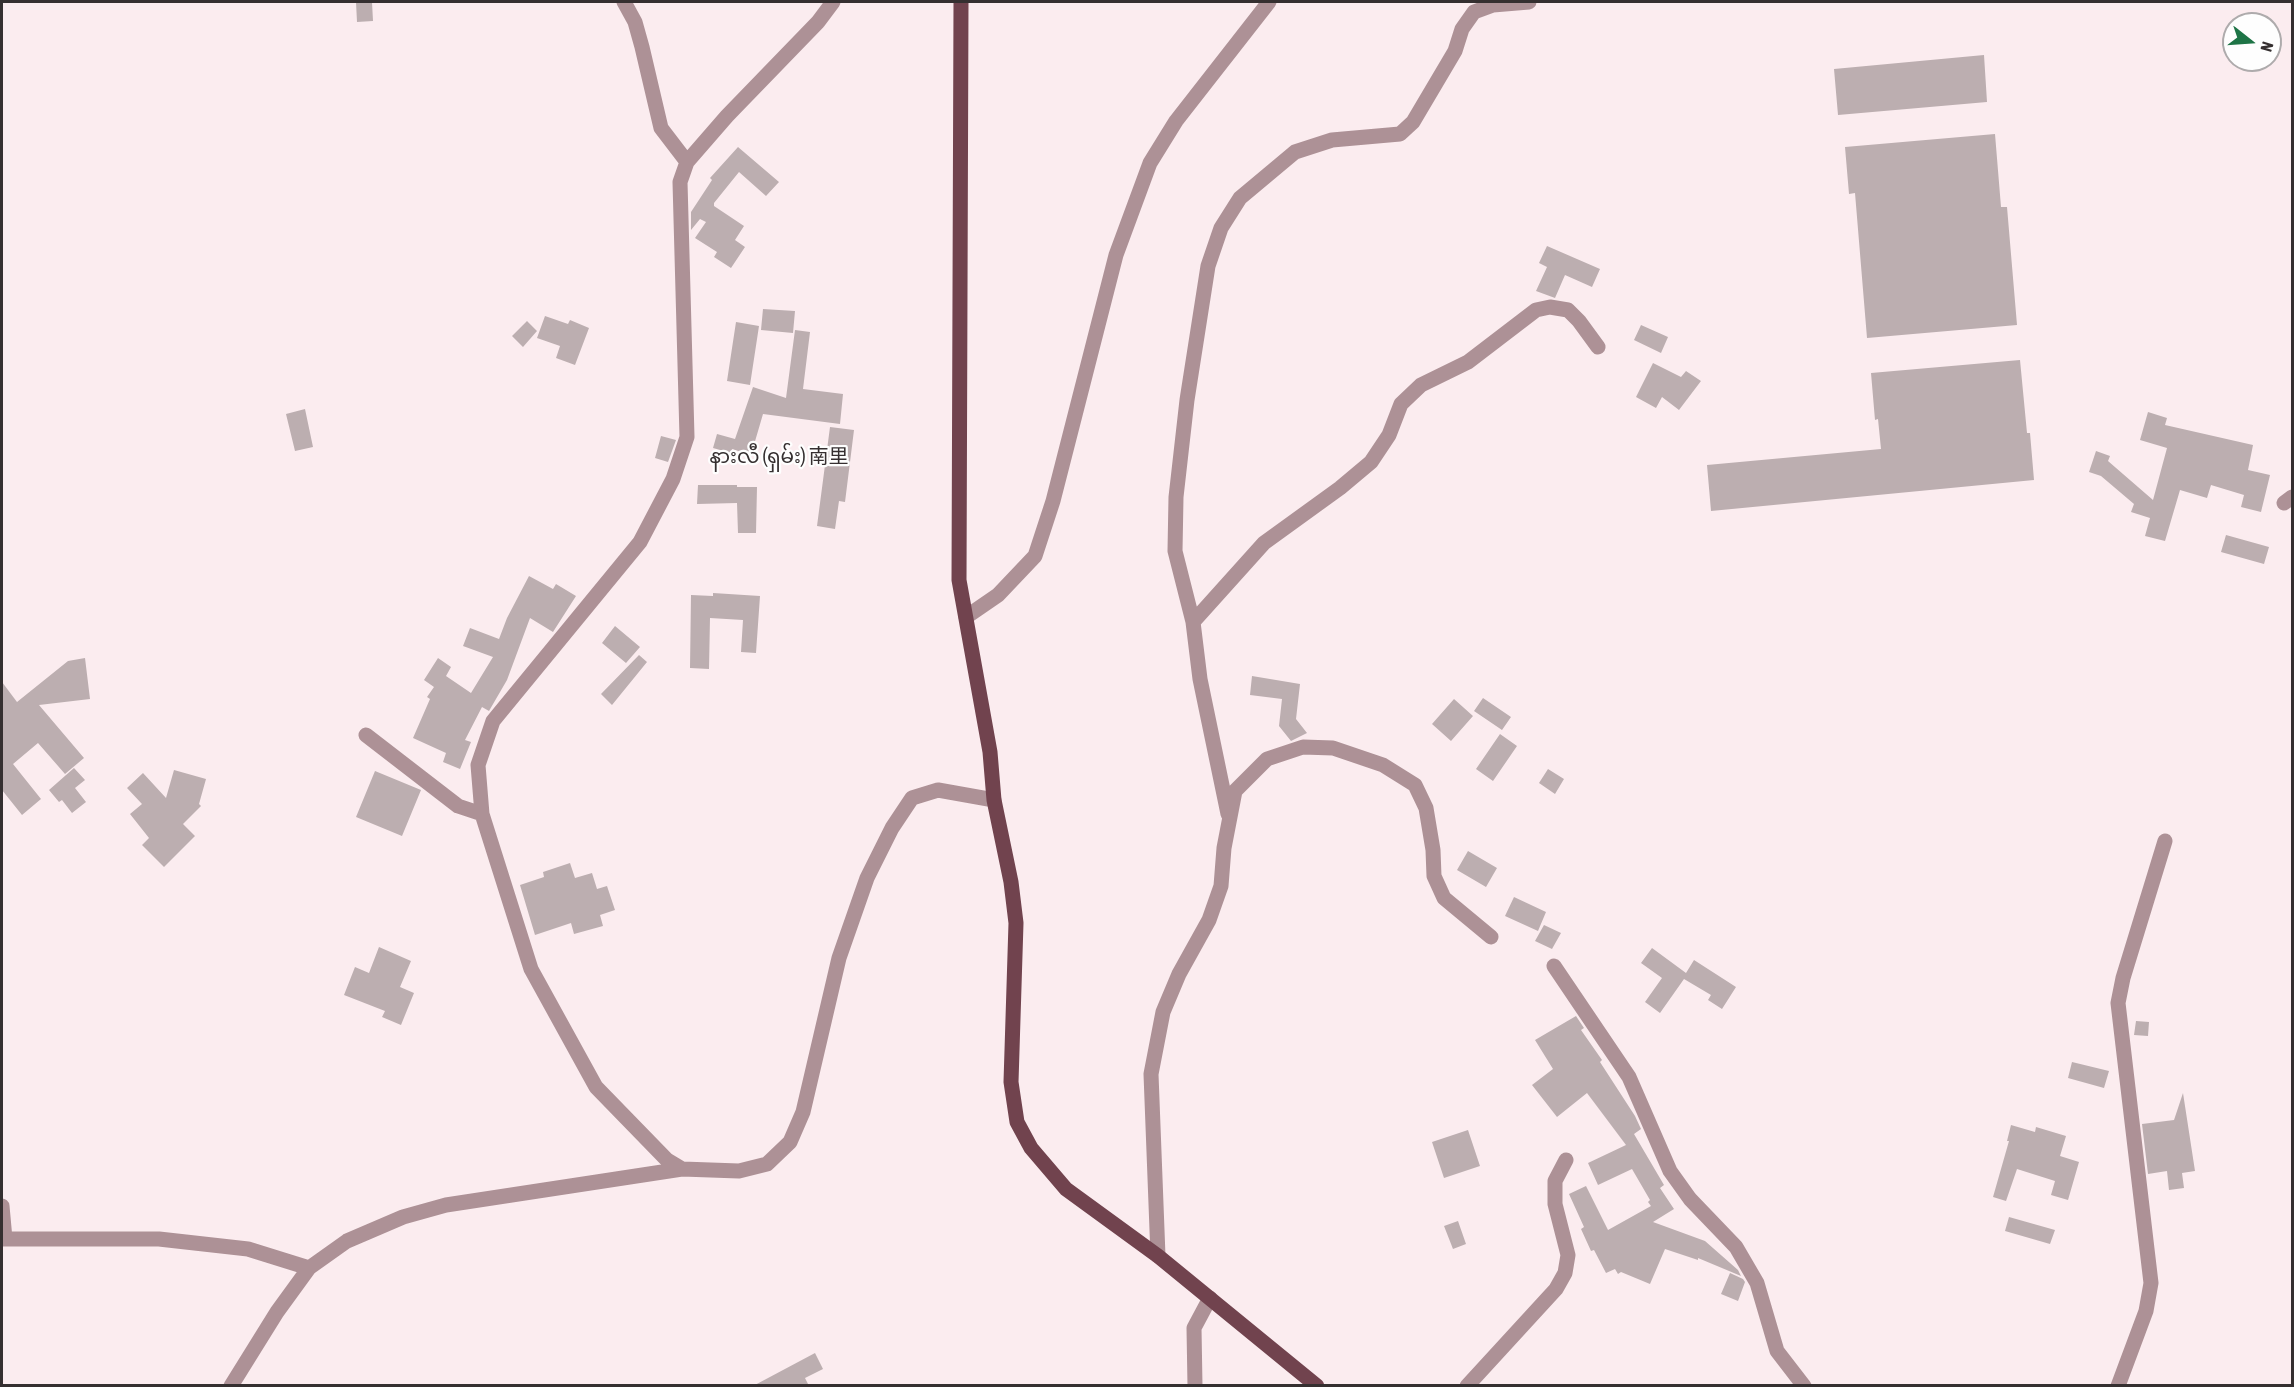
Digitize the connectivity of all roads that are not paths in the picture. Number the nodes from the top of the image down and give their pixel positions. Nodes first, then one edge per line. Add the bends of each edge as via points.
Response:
1 (624, 2) edge
2 (833, 2) edge
3 (961, 2) edge
4 (1269, 2) edge
5 (1529, 2) edge
6 (687, 162) junction
7 (1598, 346) dead end
8 (966, 617) junction
9 (1193, 622) junction
10 (366, 735) dead end
11 (994, 800) junction
12 (482, 814) junction
13 (1229, 819) junction
14 (2164, 841) dead end
15 (1491, 937) dead end
16 (1554, 966) dead end
17 (1566, 1160) dead end
18 (682, 1169) junction
19 (2, 1206) edge
20 (3, 1239) edge
21 (1158, 1256) junction
22 (309, 1268) junction
23 (1209, 1298) junction
24 (231, 1386) edge
25 (1195, 1386) edge
26 (1317, 1386) edge
27 (1467, 1386) edge
28 (1804, 1386) edge
29 (2118, 1386) edge

1 - 6 street via 640,39 661,128
2 - 6 street
3 - 8 main road via 959,580
4 - 8 street via 1176,120 1150,163 1116,255 1053,501 1035,556 998,595
5 - 9 street via 1493,5 1474,12 1413,122 1400,134 1332,140 1295,152 1240,198 1221,228 1208,266 1176,497 1175,551
6 - 12 street via 680,182 687,437 673,479 640,542 493,721 478,765
7 - 9 street via 1568,310 1536,310 1468,362 1421,385 1401,404 1389,435 1371,462 1264,543
8 - 11 main road via 990,752
9 - 13 street via 1200,679
10 - 12 street via 458,806
11 - 18 street via 938,790 912,798 892,828 867,878 839,958 806,1103 790,1142 767,1164 758,1167 739,1171
11 - 21 main road via 1016,923 1011,1082 1017,1122 1031,1148 1066,1189
12 - 18 street via 531,969 596,1087 667,1160
13 - 15 street via 1235,791 1267,759 1303,747 1333,748 1383,765 1415,784 1426,808 1434,876 1444,898
13 - 21 street via 1221,886 1209,920 1163,1012 1151,1074
14 - 29 street via 2118,1002 2151,1282 2146,1311
16 - 28 street via 1629,1077 1670,1171 1690,1199 1736,1247 1756,1283 1777,1351
17 - 27 street via 1555,1181 1555,1204 1568,1255 1565,1273 1556,1289
18 - 22 street via 446,1205 403,1217 347,1241
19 - 20 street
20 - 22 street via 159,1239 248,1249
21 - 23 main road
22 - 24 street
23 - 25 street via 1194,1328
23 - 26 main road

